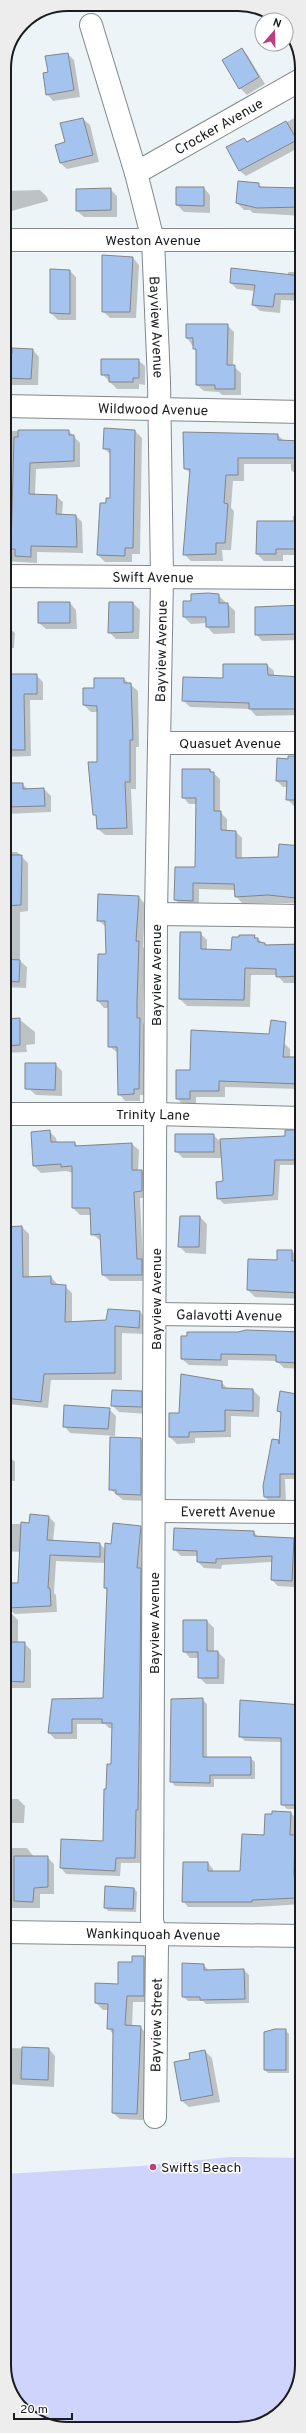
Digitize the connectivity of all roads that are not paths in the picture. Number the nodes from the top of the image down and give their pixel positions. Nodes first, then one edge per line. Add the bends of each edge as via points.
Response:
1 (92, 25) dead end
2 (295, 83) edge
3 (136, 173) junction
4 (11, 240) edge
5 (153, 240) junction
6 (295, 240) edge
7 (11, 406) edge
8 (159, 410) junction
9 (295, 412) edge
10 (11, 576) edge
11 (162, 577) junction
12 (295, 578) edge
13 (159, 742) junction
14 (295, 743) edge
15 (156, 914) junction
16 (295, 916) edge
17 (11, 1114) edge
18 (156, 1114) junction
19 (295, 1118) edge
20 (156, 1314) junction
21 (295, 1316) edge
22 (155, 1511) junction
23 (295, 1512) edge
24 (11, 1932) edge
25 (155, 1933) junction
26 (295, 1936) edge
27 (155, 2117) dead end

1 - 3 street, Bayview Avenue
2 - 3 street, Crocker Avenue
3 - 5 street, Bayview Avenue
4 - 5 street, Weston Avenue
5 - 6 street, Weston Avenue
5 - 8 street, Bayview Avenue
7 - 8 street, Wildwood Avenue
8 - 9 street, Wildwood Avenue
8 - 11 street, Bayview Avenue
10 - 11 street, Swift Avenue
11 - 12 street, Swift Avenue
11 - 13 street, Bayview Avenue
13 - 14 street, Quasuet Avenue
13 - 15 street, Bayview Avenue
15 - 16 street
15 - 18 street, Bayview Avenue
17 - 18 street, Trinity Lane
18 - 19 street, Trinity Lane
18 - 20 street, Bayview Avenue
20 - 21 street, Galavotti Avenue
20 - 22 street, Bayview Avenue
22 - 23 street, Everett Avenue
22 - 25 street, Bayview Avenue via 152,1920
24 - 25 street, Wankinquoah Avenue
25 - 26 street, Wankinquoah Avenue
25 - 27 street, Bayview Street

